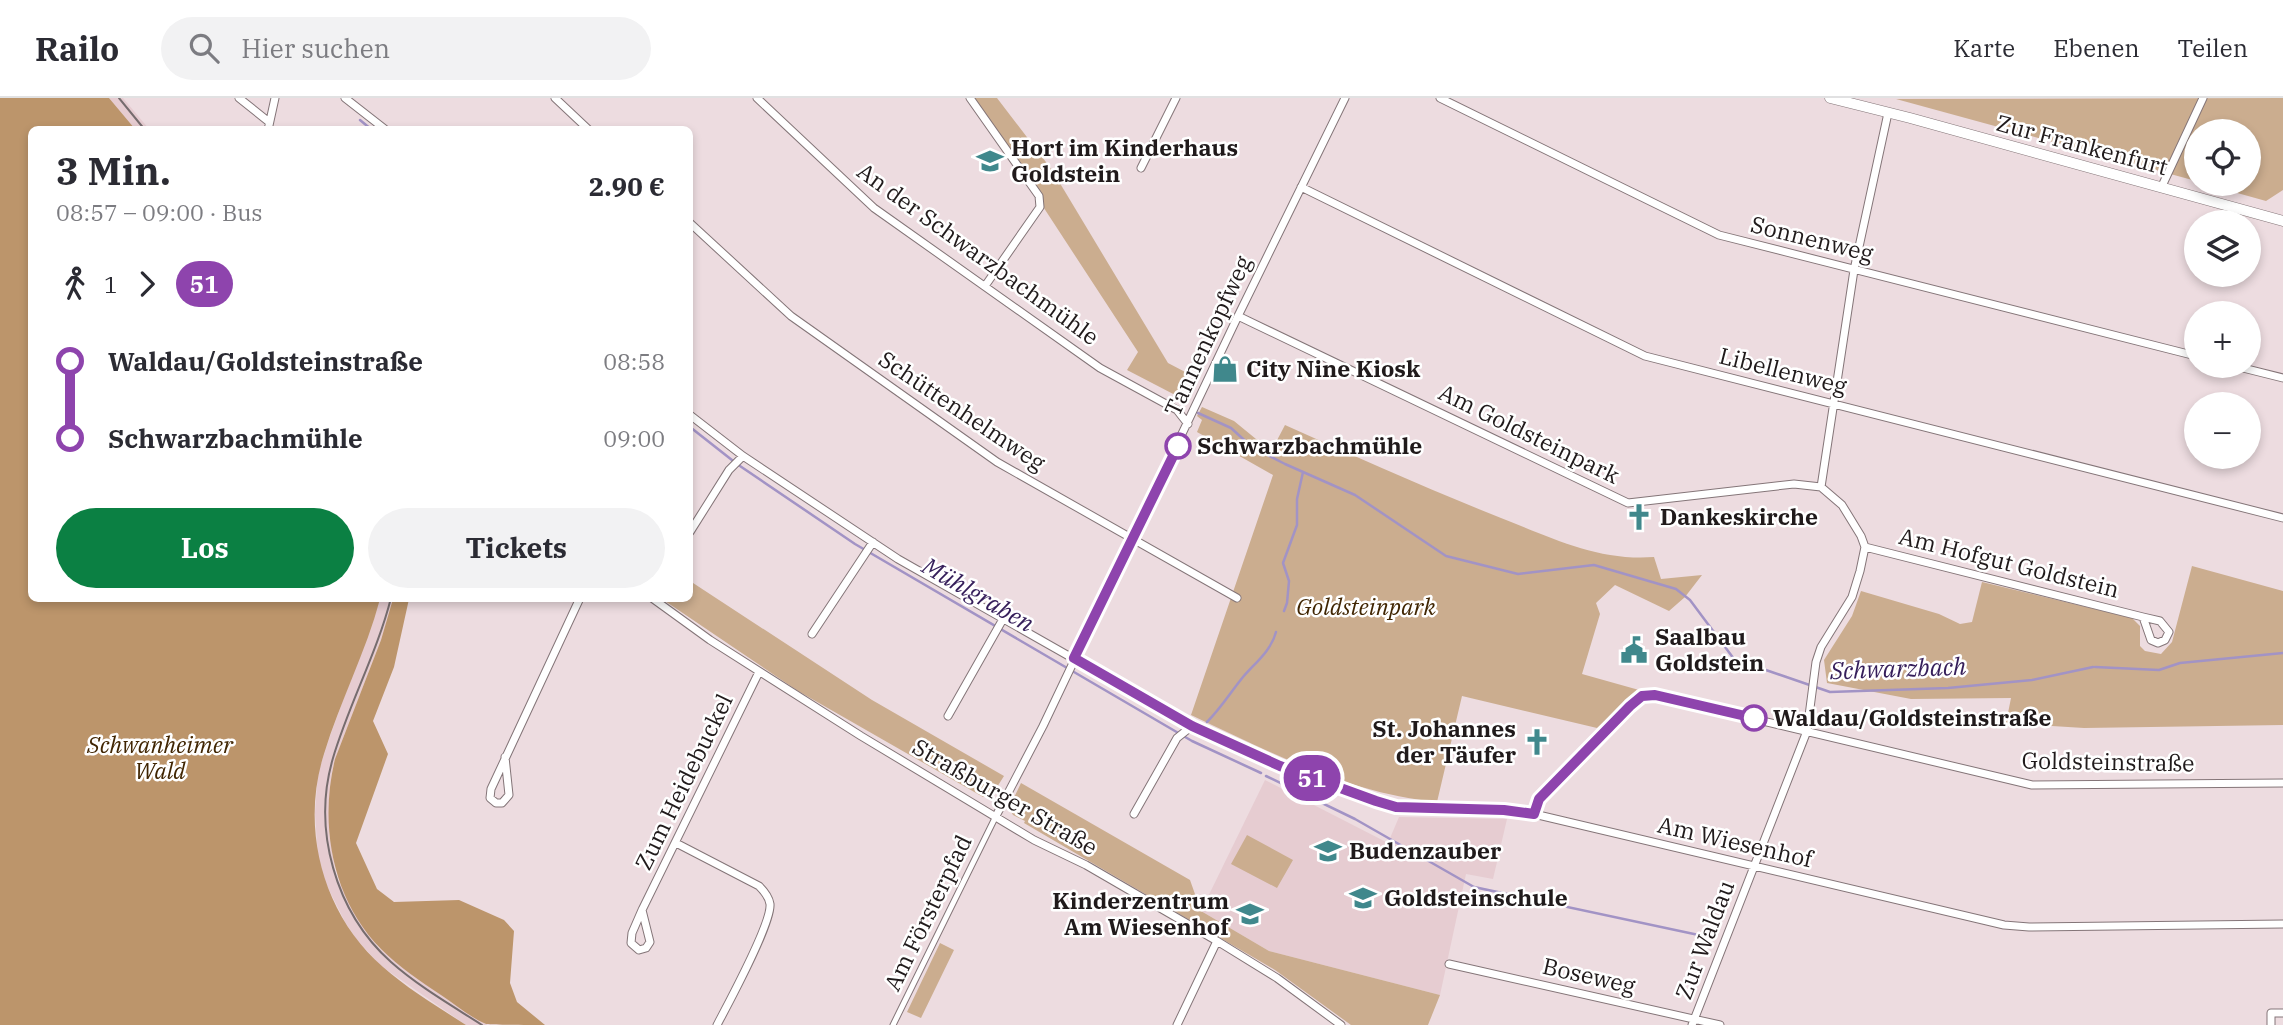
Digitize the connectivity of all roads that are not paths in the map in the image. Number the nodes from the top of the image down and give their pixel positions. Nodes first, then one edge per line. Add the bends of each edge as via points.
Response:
1 (239, 98) edge
2 (275, 98) edge
3 (345, 98) edge
4 (555, 98) edge
5 (757, 98) edge
6 (970, 98) edge
7 (1176, 98) edge
8 (1345, 98) edge
9 (1440, 98) edge
10 (1830, 98) edge
11 (2203, 98) edge
12 (1888, 113) junction
13 (268, 126) edge
14 (381, 126) edge
15 (585, 126) edge
16 (1141, 168) dead end
17 (2162, 186) junction
18 (1301, 187) junction
19 (2283, 221) edge
20 (693, 226) edge
21 (1854, 270) junction
22 (985, 286) junction
23 (1238, 316) junction
24 (2184, 353) edge
25 (2261, 372) edge
26 (2283, 378) edge
27 (1835, 404) junction
28 (693, 418) edge
29 (1188, 424) junction
30 (741, 458) junction
31 (1821, 487) junction
32 (2283, 518) edge
33 (693, 527) edge
34 (1133, 538) junction
35 (871, 544) junction
36 (1865, 547) junction
37 (1237, 598) dead end
38 (578, 602) edge
39 (658, 602) edge
40 (2143, 617) dead end
41 (1002, 621) junction
42 (812, 634) dead end
43 (1074, 658) junction
44 (759, 672) junction
45 (947, 716) dead end
46 (1192, 726) junction
47 (1808, 731) junction
48 (505, 757) junction
49 (2283, 783) edge
50 (1134, 814) dead end
51 (1534, 814) junction
52 (996, 816) junction
53 (676, 843) junction
54 (1755, 866) junction
55 (642, 910) junction
56 (2283, 924) edge
57 (1217, 941) junction
58 (1449, 964) dead end
59 (2283, 1013) edge
60 (1693, 1022) edge
61 (717, 1025) edge
62 (893, 1025) edge
63 (1177, 1025) edge
64 (1341, 1025) edge
65 (1720, 1025) edge
66 (2271, 1025) edge

1 - 13 street
2 - 13 street
3 - 14 street
4 - 15 street
5 - 22 street, An der Schwarzbachmühle via 874,208
6 - 22 street via 1039,196 1040,207
7 - 16 street
8 - 18 street, Tannenkopfweg
9 - 21 street, Sonnenweg via 1719,235
10 - 12 street, Zur Frankenfurt
11 - 17 street
12 - 17 street, Zur Frankenfurt
12 - 21 street
17 - 19 street, Zur Frankenfurt
18 - 23 street, Tannenkopfweg
18 - 27 street, Libellenweg via 1644,356
20 - 34 street, Schüttenhelmweg via 791,316 997,462
21 - 24 street, Sonnenweg
21 - 27 street
22 - 29 street, An der Schwarzbachmühle via 1100,368 1177,410
23 - 29 street, Tannenkopfweg
23 - 31 street, Am Goldsteinpark via 1628,503 1794,484
25 - 26 street
27 - 31 street
27 - 32 street, Libellenweg
28 - 30 street, Am Wiesenhof
29 - 34 street, Tannenkopfweg
30 - 33 street
30 - 35 street, Am Wiesenhof
31 - 36 street via 1842,505
34 - 37 street, Schüttenhelmweg
34 - 43 street, Tannenkopfweg
35 - 41 street, Am Wiesenhof
35 - 42 street
36 - 40 street, Am Hofgut Goldstein
36 - 47 street, Zur Waldau via 1852,597 1821,647
38 - 48 street
39 - 44 street, Straßburger Straße
41 - 43 street, Am Wiesenhof
41 - 45 street
43 - 46 street, Am Wiesenhof
43 - 52 street, Tannenkopfweg
44 - 52 street, Straßburger Straße
44 - 53 street, Zum Heidebuckel
46 - 50 street via 1177,738
46 - 51 street, Am Wiesenhof via 1280,766 1396,807
47 - 49 street, Goldsteinstraße via 2032,785
47 - 51 street, Goldsteinstraße via 1655,695 1642,696 1539,799
47 - 54 street, Zur Waldau
48 - 48 street via 491,789 490,798 496,803 509,796
51 - 54 street, Am Wiesenhof
52 - 57 street, Straßburger Straße
52 - 62 street, Am Försterpfad
53 - 55 street, Zum Heidebuckel
53 - 61 street via 759,886 770,904 761,936
54 - 56 street, Am Wiesenhof via 2018,927
54 - 60 street, Zur Waldau
55 - 55 street, Zum Heidebuckel via 631,939 639,950 650,942
57 - 63 street
57 - 64 street, Straßburger Straße
58 - 60 street, Boseweg
59 - 66 street via 2271,1013
60 - 65 street, Boseweg

